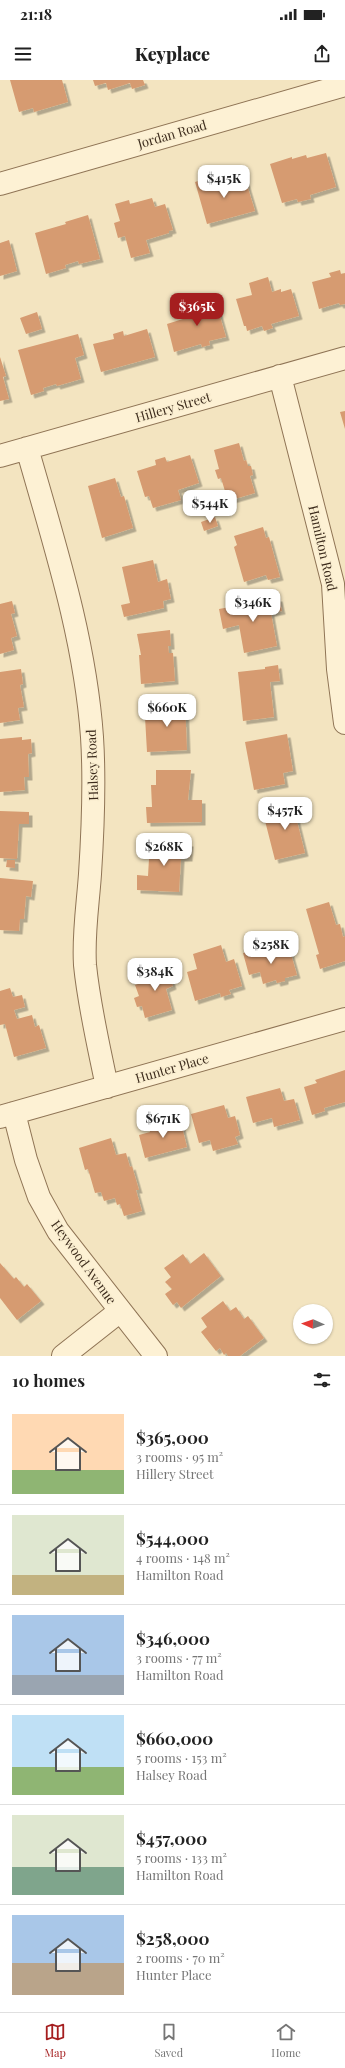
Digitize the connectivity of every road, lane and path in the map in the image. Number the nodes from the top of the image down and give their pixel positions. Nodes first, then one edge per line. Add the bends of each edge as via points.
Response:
1 (345, 85) edge
2 (0, 184) edge
3 (345, 358) edge
4 (280, 376) junction
5 (27, 448) junction
6 (0, 456) edge
7 (342, 668) edge
8 (345, 723) edge
9 (345, 1019) edge
10 (107, 1087) junction
11 (7, 1115) edge
12 (120, 1311) junction
13 (63, 1356) edge
14 (156, 1356) edge

1 - 2 street, Jordan Road
3 - 4 street, Hillery Street
4 - 5 street, Hillery Street
4 - 7 street, Hamilton Road via 333,584
5 - 6 street, Hillery Street
5 - 10 street, Halsey Road via 68,594 84,672 92,737 94,809 85,917 85,964
7 - 8 street, Hamilton Road
9 - 10 street, Hunter Place
10 - 11 street, Hunter Place
11 - 12 street, Heywood Avenue via 39,1197 58,1231
12 - 13 street
12 - 14 street, Heywood Avenue

